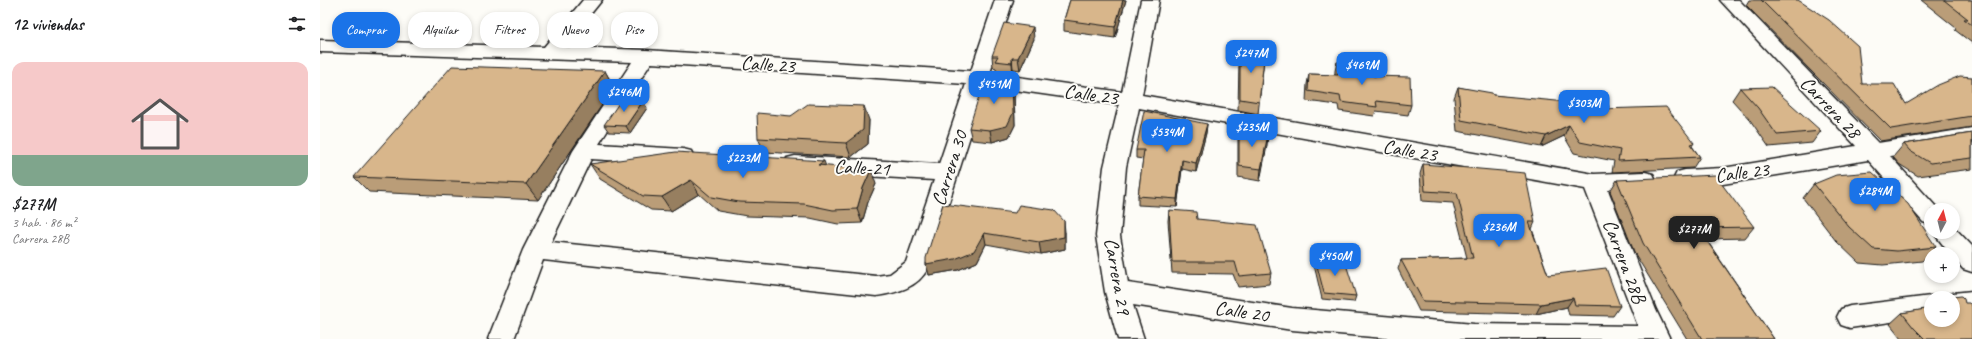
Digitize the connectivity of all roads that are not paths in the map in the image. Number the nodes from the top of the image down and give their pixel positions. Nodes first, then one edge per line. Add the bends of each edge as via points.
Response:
1 (593, 0) edge
2 (1004, 0) edge
3 (1150, 0) edge
4 (1729, 0) edge
5 (320, 46) edge
6 (550, 52) junction
7 (646, 56) junction
8 (979, 78) junction
9 (1131, 100) junction
10 (1972, 135) edge
11 (584, 151) junction
12 (1874, 152) junction
13 (702, 158) edge
14 (774, 162) edge
15 (947, 173) junction
16 (1594, 182) junction
17 (1924, 208) edge
18 (1951, 239) edge
19 (535, 250) junction
20 (1972, 262) edge
21 (1117, 292) junction
22 (1972, 301) edge
23 (1960, 302) edge
24 (1924, 307) edge
25 (1850, 317) dead end
26 (1476, 337) edge
27 (1656, 338) edge
28 (501, 339) edge
29 (1131, 339) edge

1 - 6 street
2 - 8 street, Carrera 30
3 - 9 street, Carrera 29
4 - 12 street, Carrera 28
5 - 6 street, Calle 23
6 - 7 street, Calle 23
7 - 8 street, Calle 23
7 - 11 street
8 - 9 street, Calle 23
8 - 15 street, Carrera 30
9 - 16 street, Calle 23
9 - 21 street, Carrera 29 via 1115,167 1108,236
10 - 12 street, Calle 23
11 - 13 street
11 - 19 street
12 - 16 street, Calle 23 via 1723,176
12 - 17 street, Carrera 28
14 - 15 street, Calle-21
15 - 19 street, Carrera 30 via 916,268 896,284 876,286
16 - 27 street, Carrera 28B
18 - 20 street
19 - 28 street
21 - 26 street, Calle 20 via 1292,319
21 - 29 street, Carrera 29
22 - 23 street
24 - 25 street
26 - 27 street, Calle 20

